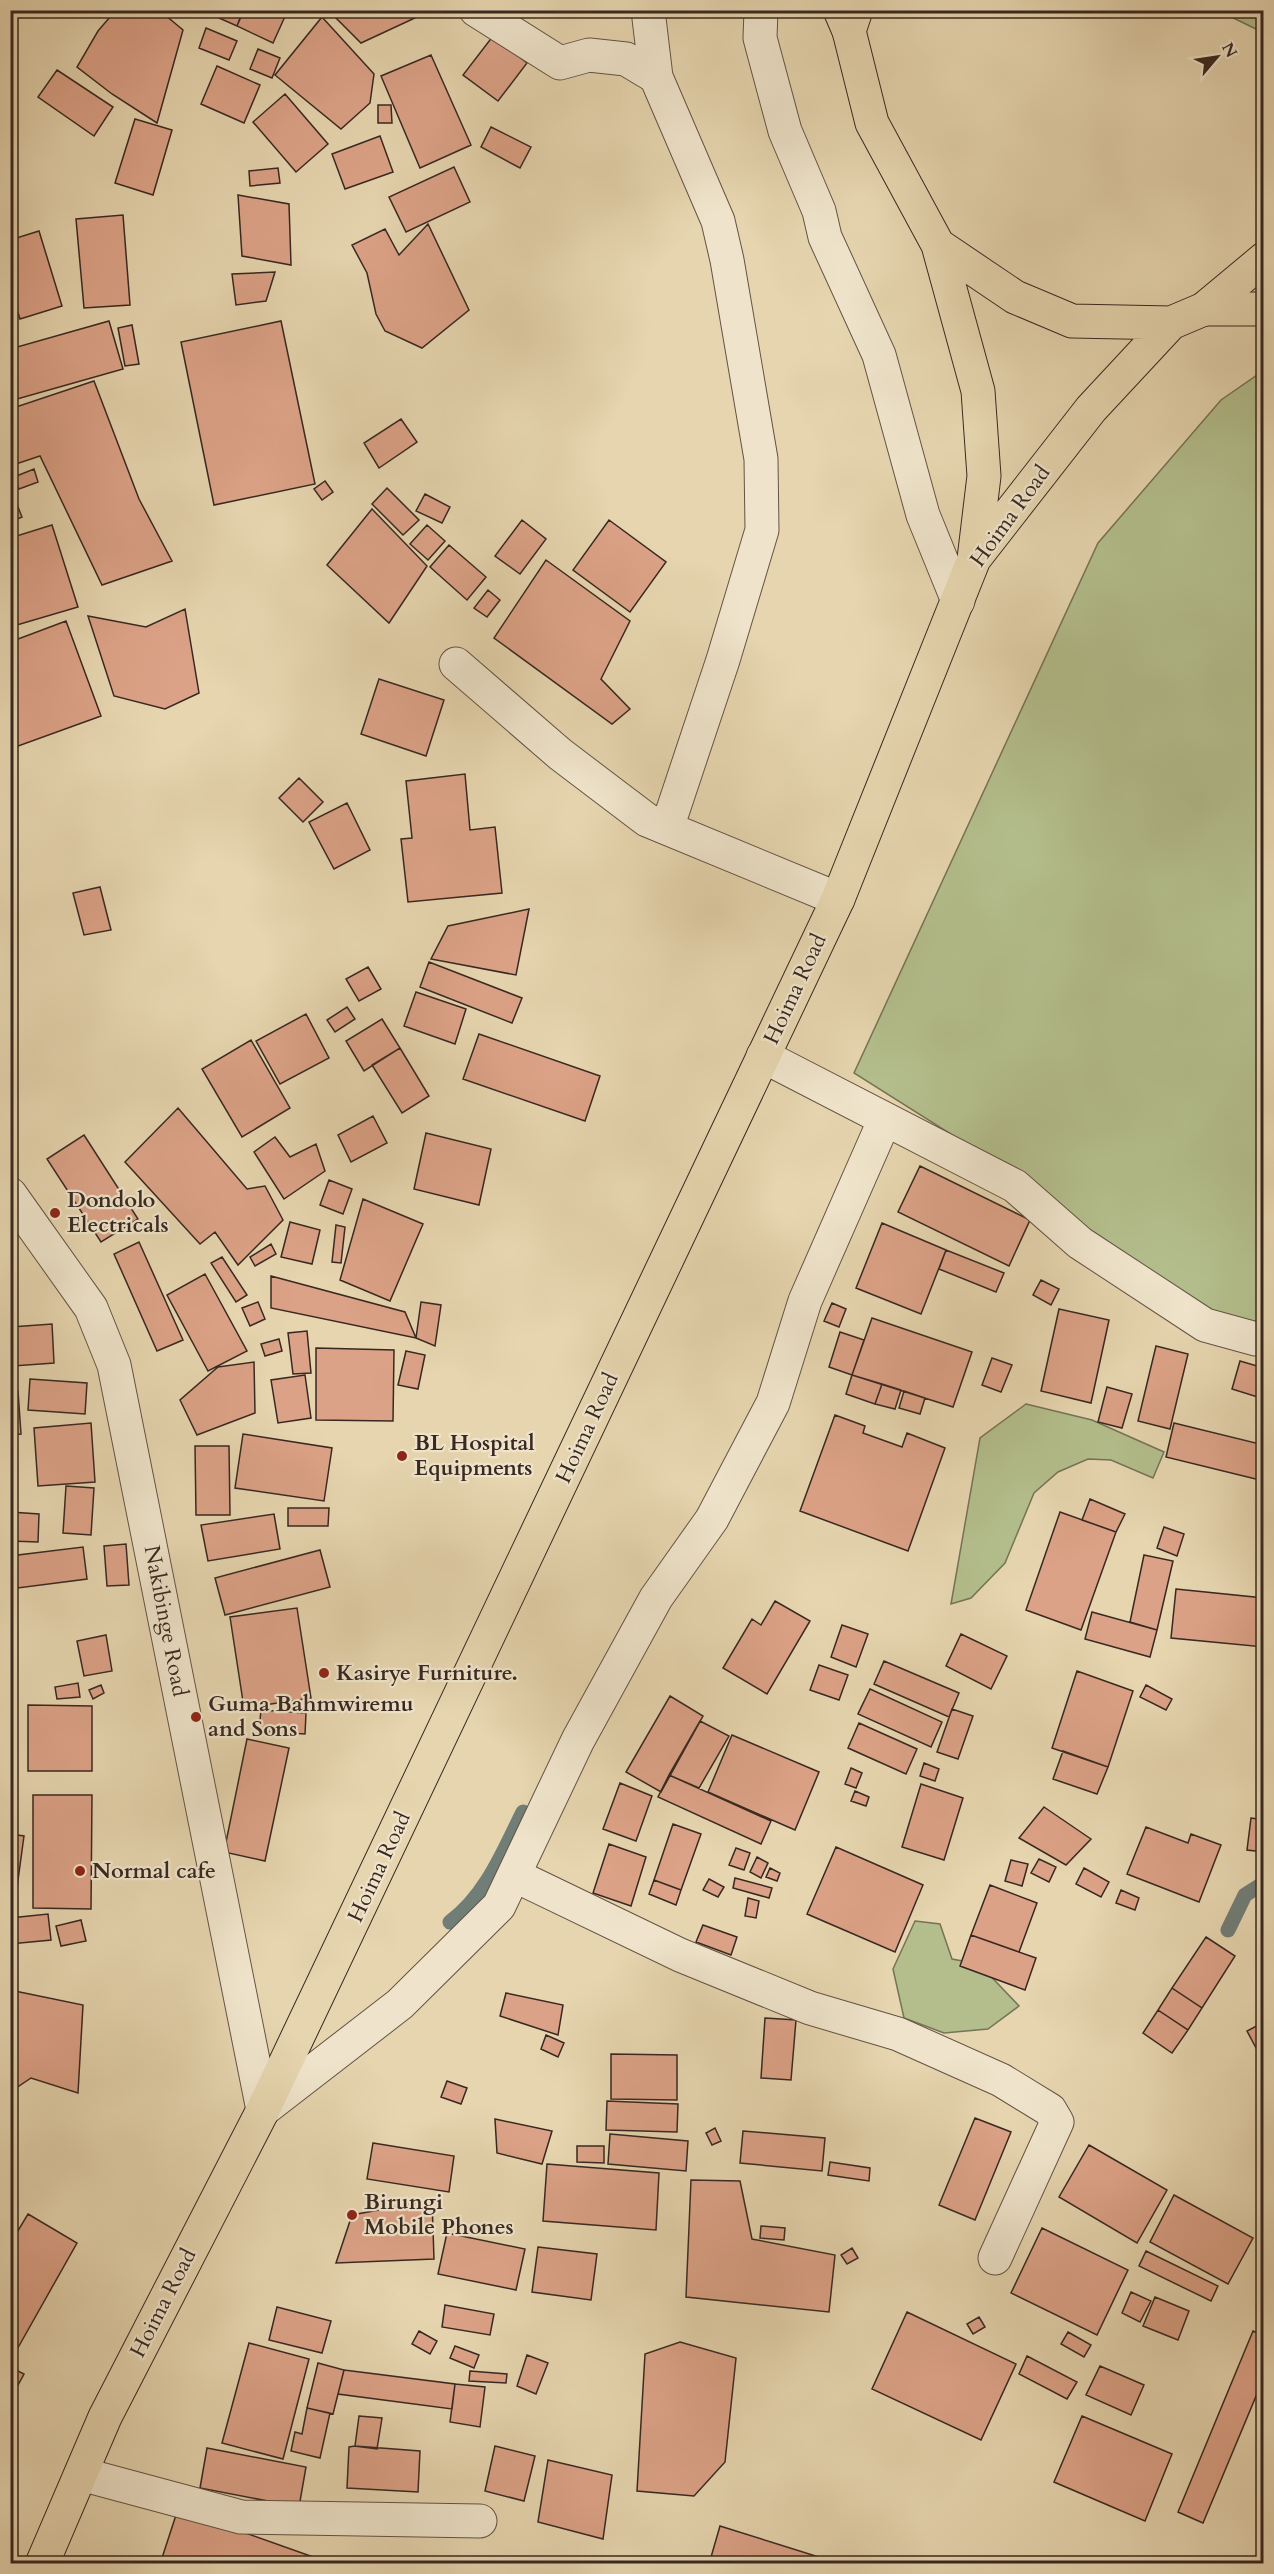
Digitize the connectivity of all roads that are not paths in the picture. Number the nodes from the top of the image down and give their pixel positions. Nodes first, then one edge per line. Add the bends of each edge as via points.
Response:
1 (476, 10) edge
2 (648, 10) edge
3 (761, 10) edge
4 (848, 17) edge
5 (656, 77) junction
6 (938, 245) junction
7 (1263, 259) edge
8 (1204, 309) junction
9 (1263, 309) edge
10 (1171, 323) junction
11 (974, 559) junction
12 (958, 601) junction
13 (456, 664) dead end
14 (667, 828) junction
15 (838, 898) junction
16 (764, 1056) junction
17 (885, 1119) junction
18 (10, 1194) edge
19 (1263, 1336) edge
20 (514, 1875) junction
21 (263, 2110) junction
22 (995, 2258) dead end
23 (81, 2474) junction
24 (480, 2521) dead end
25 (42, 2564) edge

1 - 5 street via 560,63 589,55 626,59
2 - 5 street
3 - 12 street via 760,38 785,130 819,210 825,237 879,355 923,515
4 - 6 main road via 872,123
5 - 14 street via 717,221 728,260 761,459 762,518 762,530 723,660
6 - 10 main road via 1015,297 1072,321
6 - 11 main road via 978,392 984,476
7 - 8 main road
8 - 9 main road
8 - 10 main road
10 - 11 main road, Hoima Road via 1091,409
11 - 12 main road, Hoima Road
12 - 15 main road, Hoima Road
13 - 14 street via 560,754 647,820
14 - 15 street
15 - 16 main road, Hoima Road
16 - 17 street
16 - 21 main road, Hoima Road
17 - 19 street via 1015,1186 1080,1243 1204,1325 1256,1338
17 - 20 street via 805,1300 773,1403 712,1519 656,1598 578,1740
18 - 21 street, Nakibinge Road via 91,1308 114,1365
20 - 21 street via 499,1906 400,2004
20 - 22 street via 680,1955 810,2008 908,2038 1001,2080 1050,2110 1057,2122
21 - 23 main road, Hoima Road via 105,2417
23 - 24 street via 241,2517
23 - 25 main road, Hoima Road

